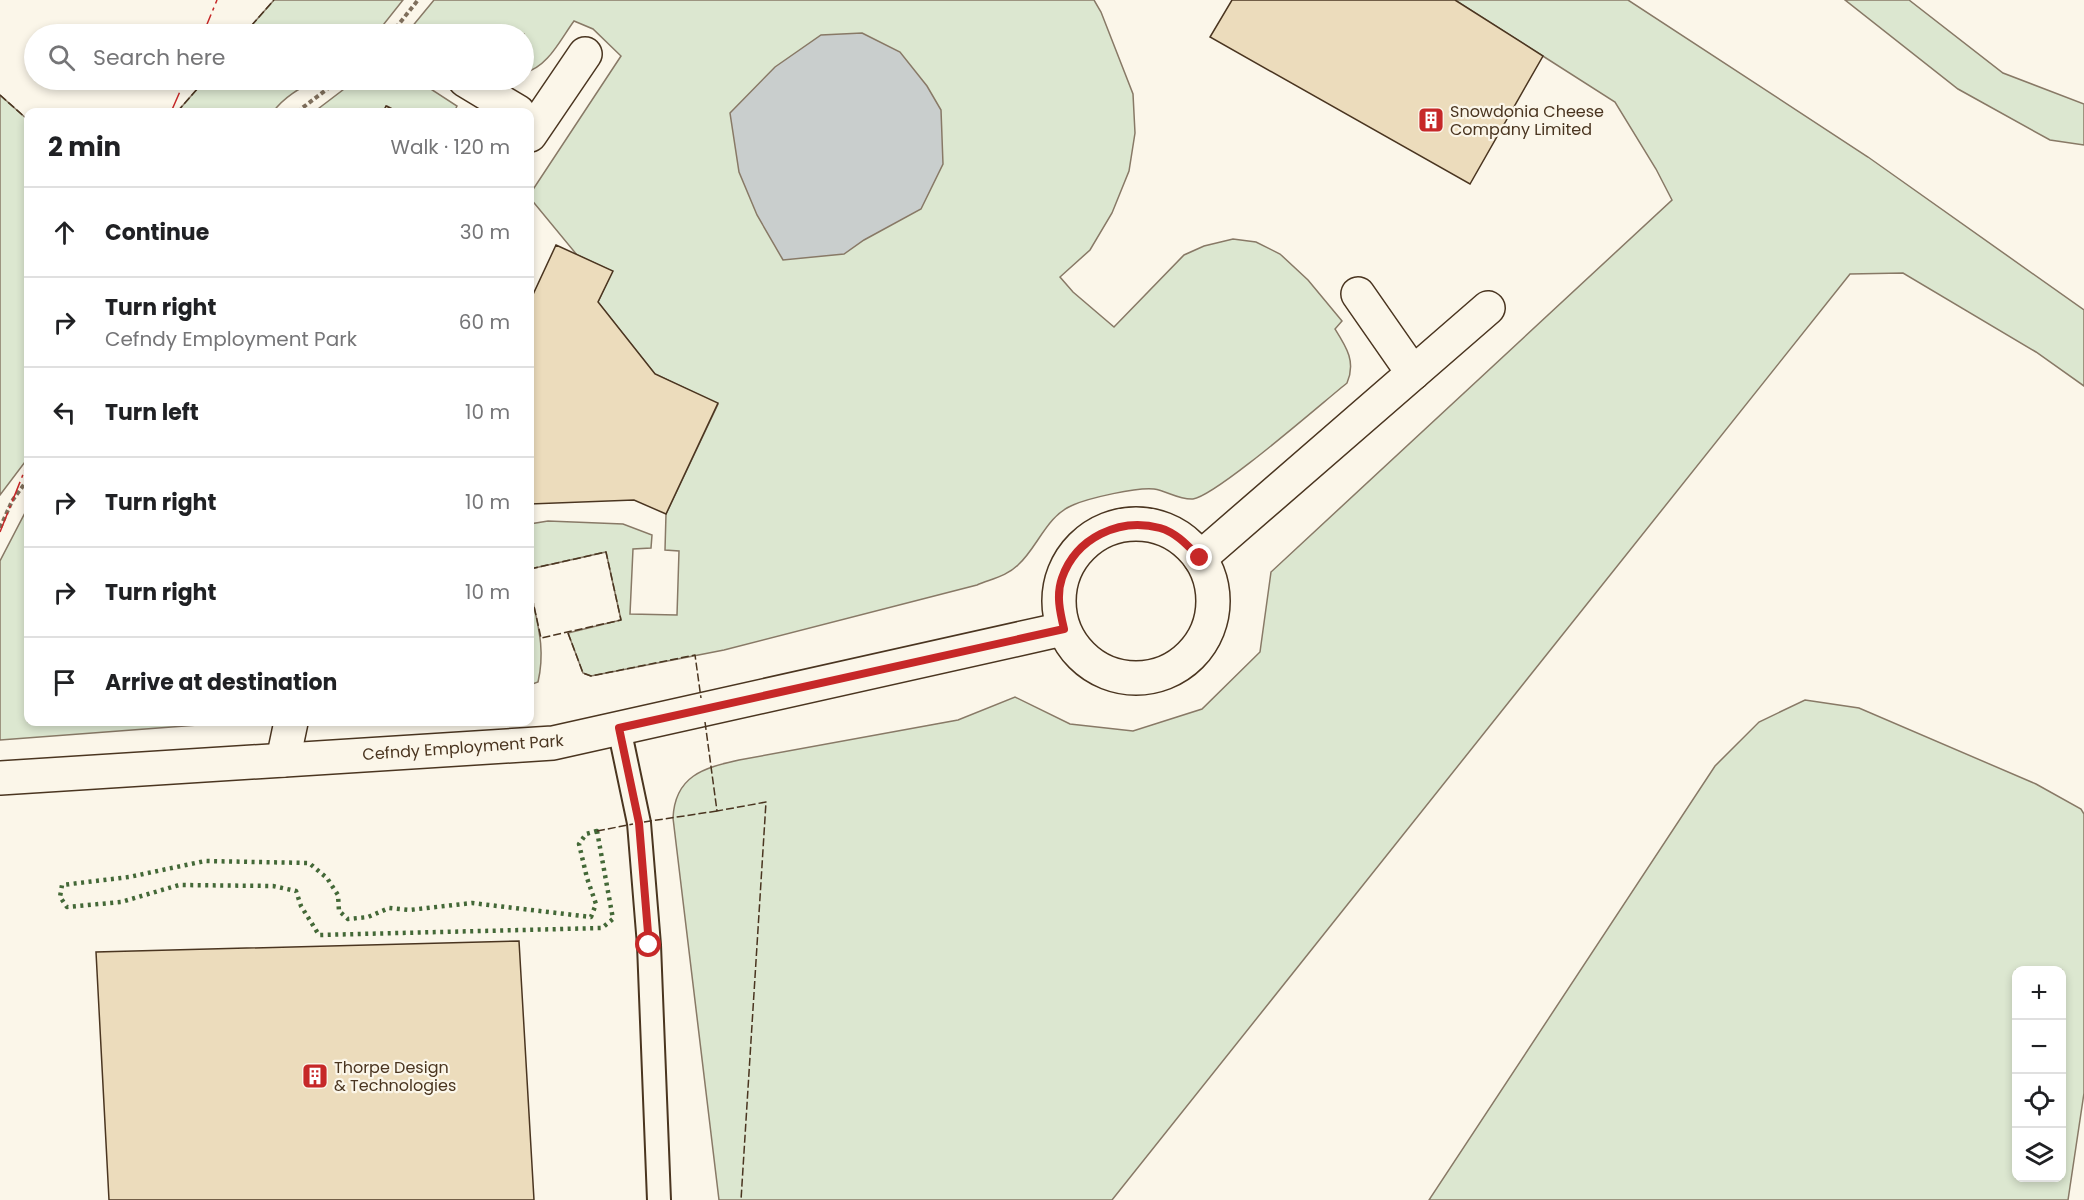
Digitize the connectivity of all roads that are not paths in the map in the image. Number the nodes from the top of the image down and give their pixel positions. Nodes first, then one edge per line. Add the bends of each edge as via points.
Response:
1 (585, 54) dead end
2 (480, 90) edge
3 (506, 108) edge
4 (534, 116) edge
5 (1358, 294) dead end
6 (1488, 308) dead end
7 (1413, 373) junction
8 (1200, 558) junction
9 (1064, 629) junction
10 (290, 726) edge
11 (619, 728) junction
12 (283, 760) junction
13 (0, 778) edge
14 (659, 1200) edge

1 - 4 street
2 - 3 street
5 - 7 street
6 - 7 street
7 - 8 street
8 - 9 street via 1183,540 1161,529 1136,524 1112,528 1090,540 1072,557 1061,579 1058,604
8 - 9 street via 1211,582 1213,608 1207,633 1192,654 1171,670 1147,678 1121,677 1096,668 1076,651
9 - 11 street, Cefndy Employment Park
10 - 12 street
11 - 12 street, Cefndy Employment Park via 553,743
11 - 14 lane via 639,823 648,934
12 - 13 street, Cefndy Employment Park

